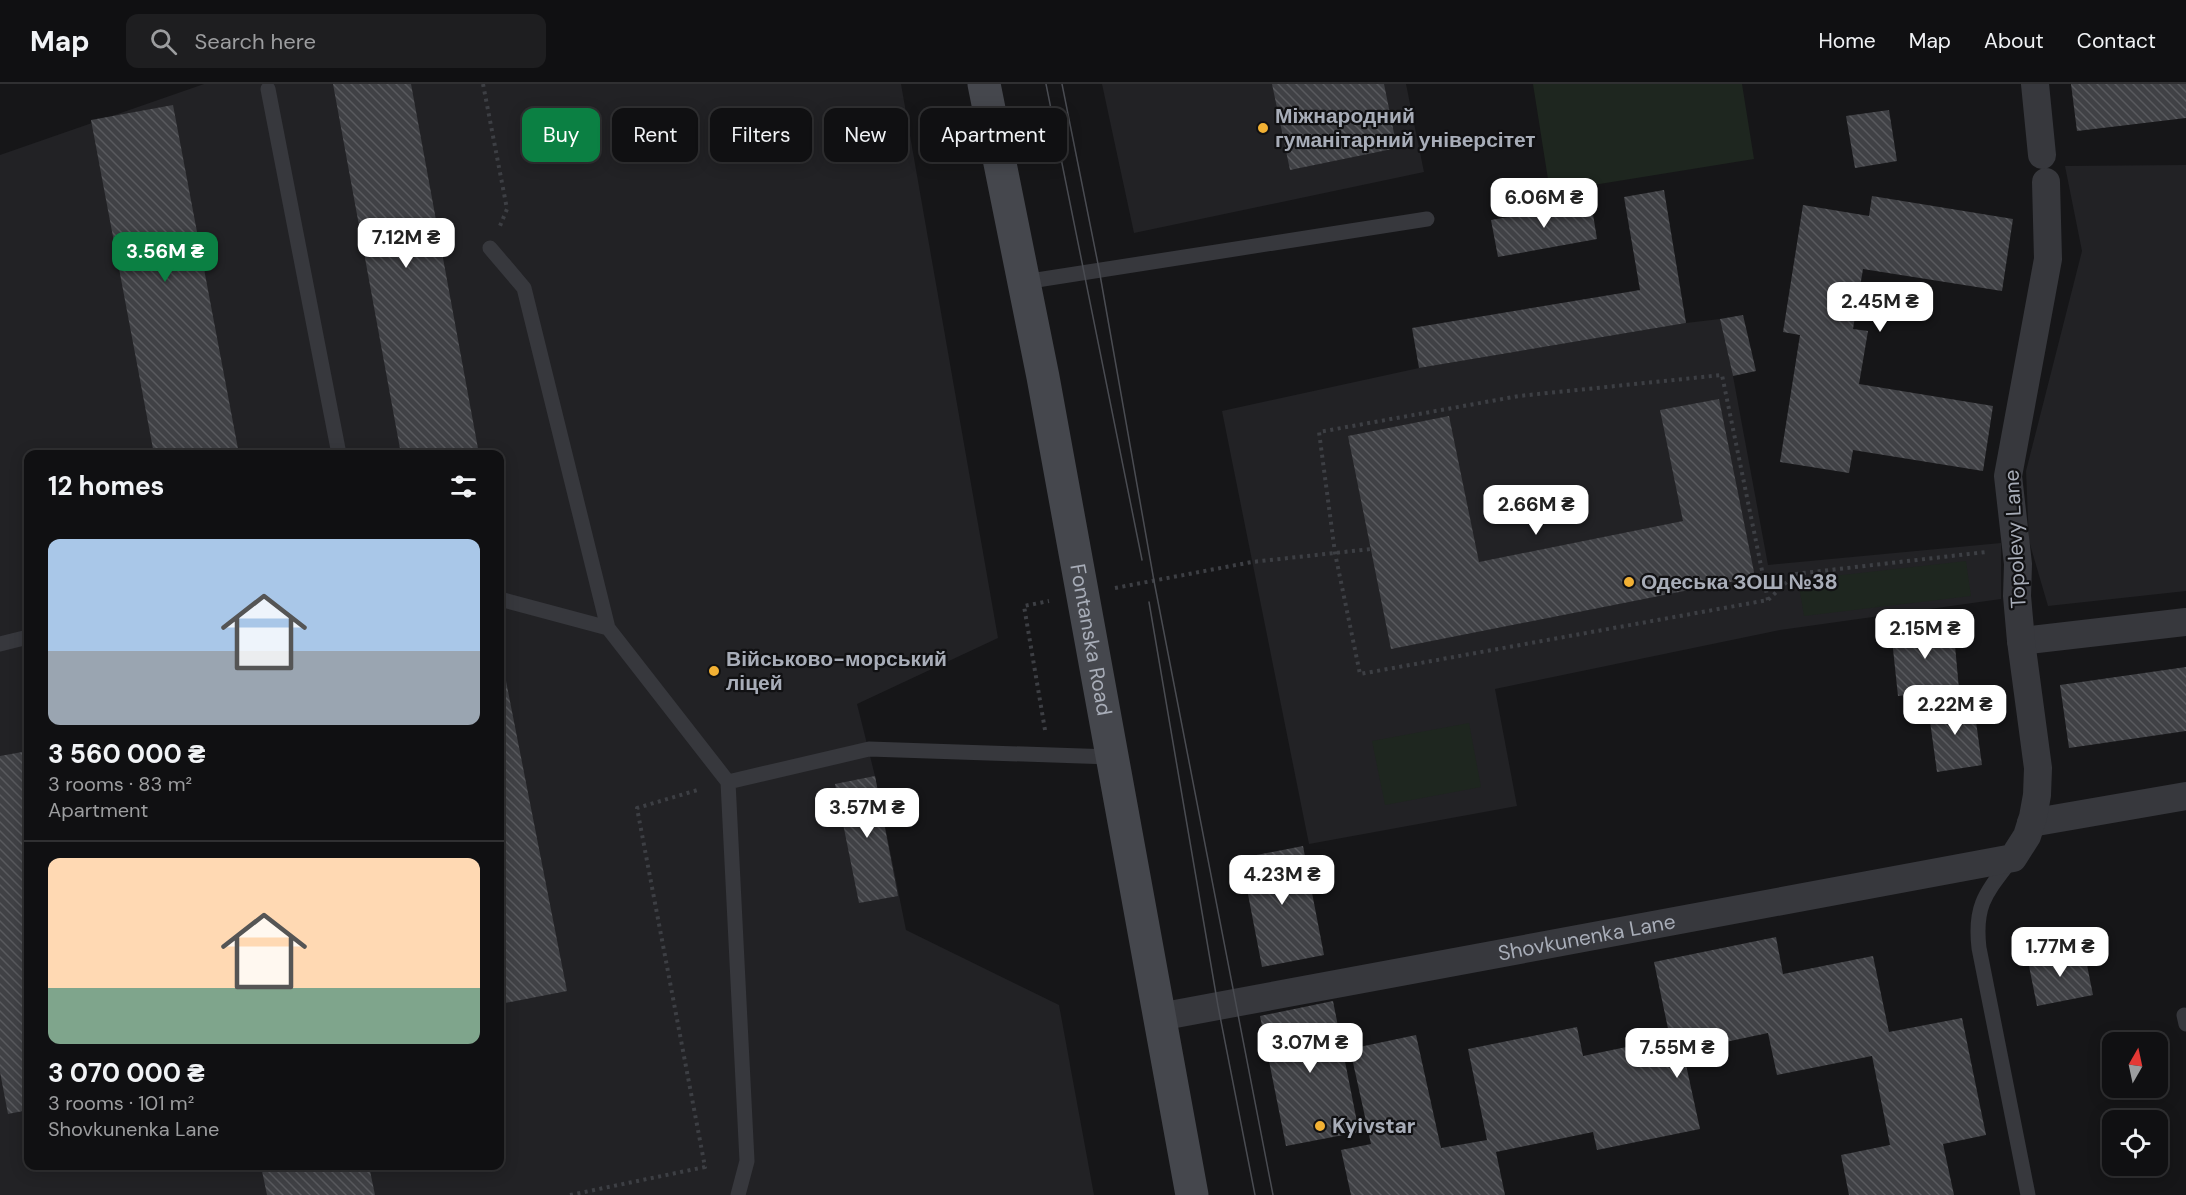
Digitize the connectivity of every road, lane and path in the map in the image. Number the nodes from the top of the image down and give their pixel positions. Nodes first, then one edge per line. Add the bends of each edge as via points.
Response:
1 (483, 84) edge
2 (984, 84) edge
3 (2035, 84) edge
4 (268, 88) dead end
5 (1427, 219) dead end
6 (490, 248) joint
7 (1024, 282) junction
8 (338, 450) edge
9 (1371, 549) dead end
10 (1335, 553) junction
11 (2018, 564) junction
12 (1083, 595) junction
13 (504, 600) edge
14 (1768, 600) junction
15 (2186, 622) edge
16 (608, 628) junction
17 (24, 638) edge
18 (2021, 641) junction
19 (0, 644) edge
20 (1049, 755) junction
21 (1112, 757) junction
22 (728, 782) junction
23 (2186, 796) edge
24 (2031, 823) junction
25 (2013, 858) junction
26 (1159, 1017) junction
27 (570, 1195) edge
28 (738, 1195) edge
29 (1192, 1195) edge
30 (2028, 1195) edge

1 - 6 path via 507,209
2 - 7 main road, Fontanska Road
3 - 11 street, Topolevy Lane via 2048,259 2008,476
4 - 8 lane
5 - 7 lane
6 - 16 lane via 524,288
7 - 12 main road, Fontanska Road
9 - 10 path
10 - 12 path via 1252,562
10 - 14 path via 1360,674
10 - 14 path via 1319,432 1519,396 1722,375
11 - 14 path via 2001,550 1795,574
11 - 18 street, Topolevy Lane
12 - 20 path via 1024,606
12 - 21 main road, Fontanska Road
13 - 16 lane
15 - 18 street
16 - 22 lane
17 - 19 lane
18 - 24 street, Topolevy Lane via 2038,768
20 - 21 lane
20 - 22 lane via 869,749
21 - 26 main road, Fontanska Road
22 - 27 path via 637,808 705,1167
22 - 28 lane via 747,1161
23 - 24 street
24 - 25 street, Topolevy Lane
25 - 26 street, Shovkunenka Lane
25 - 30 lane via 1985,894 1976,928
26 - 29 main road, Fontanska Road

